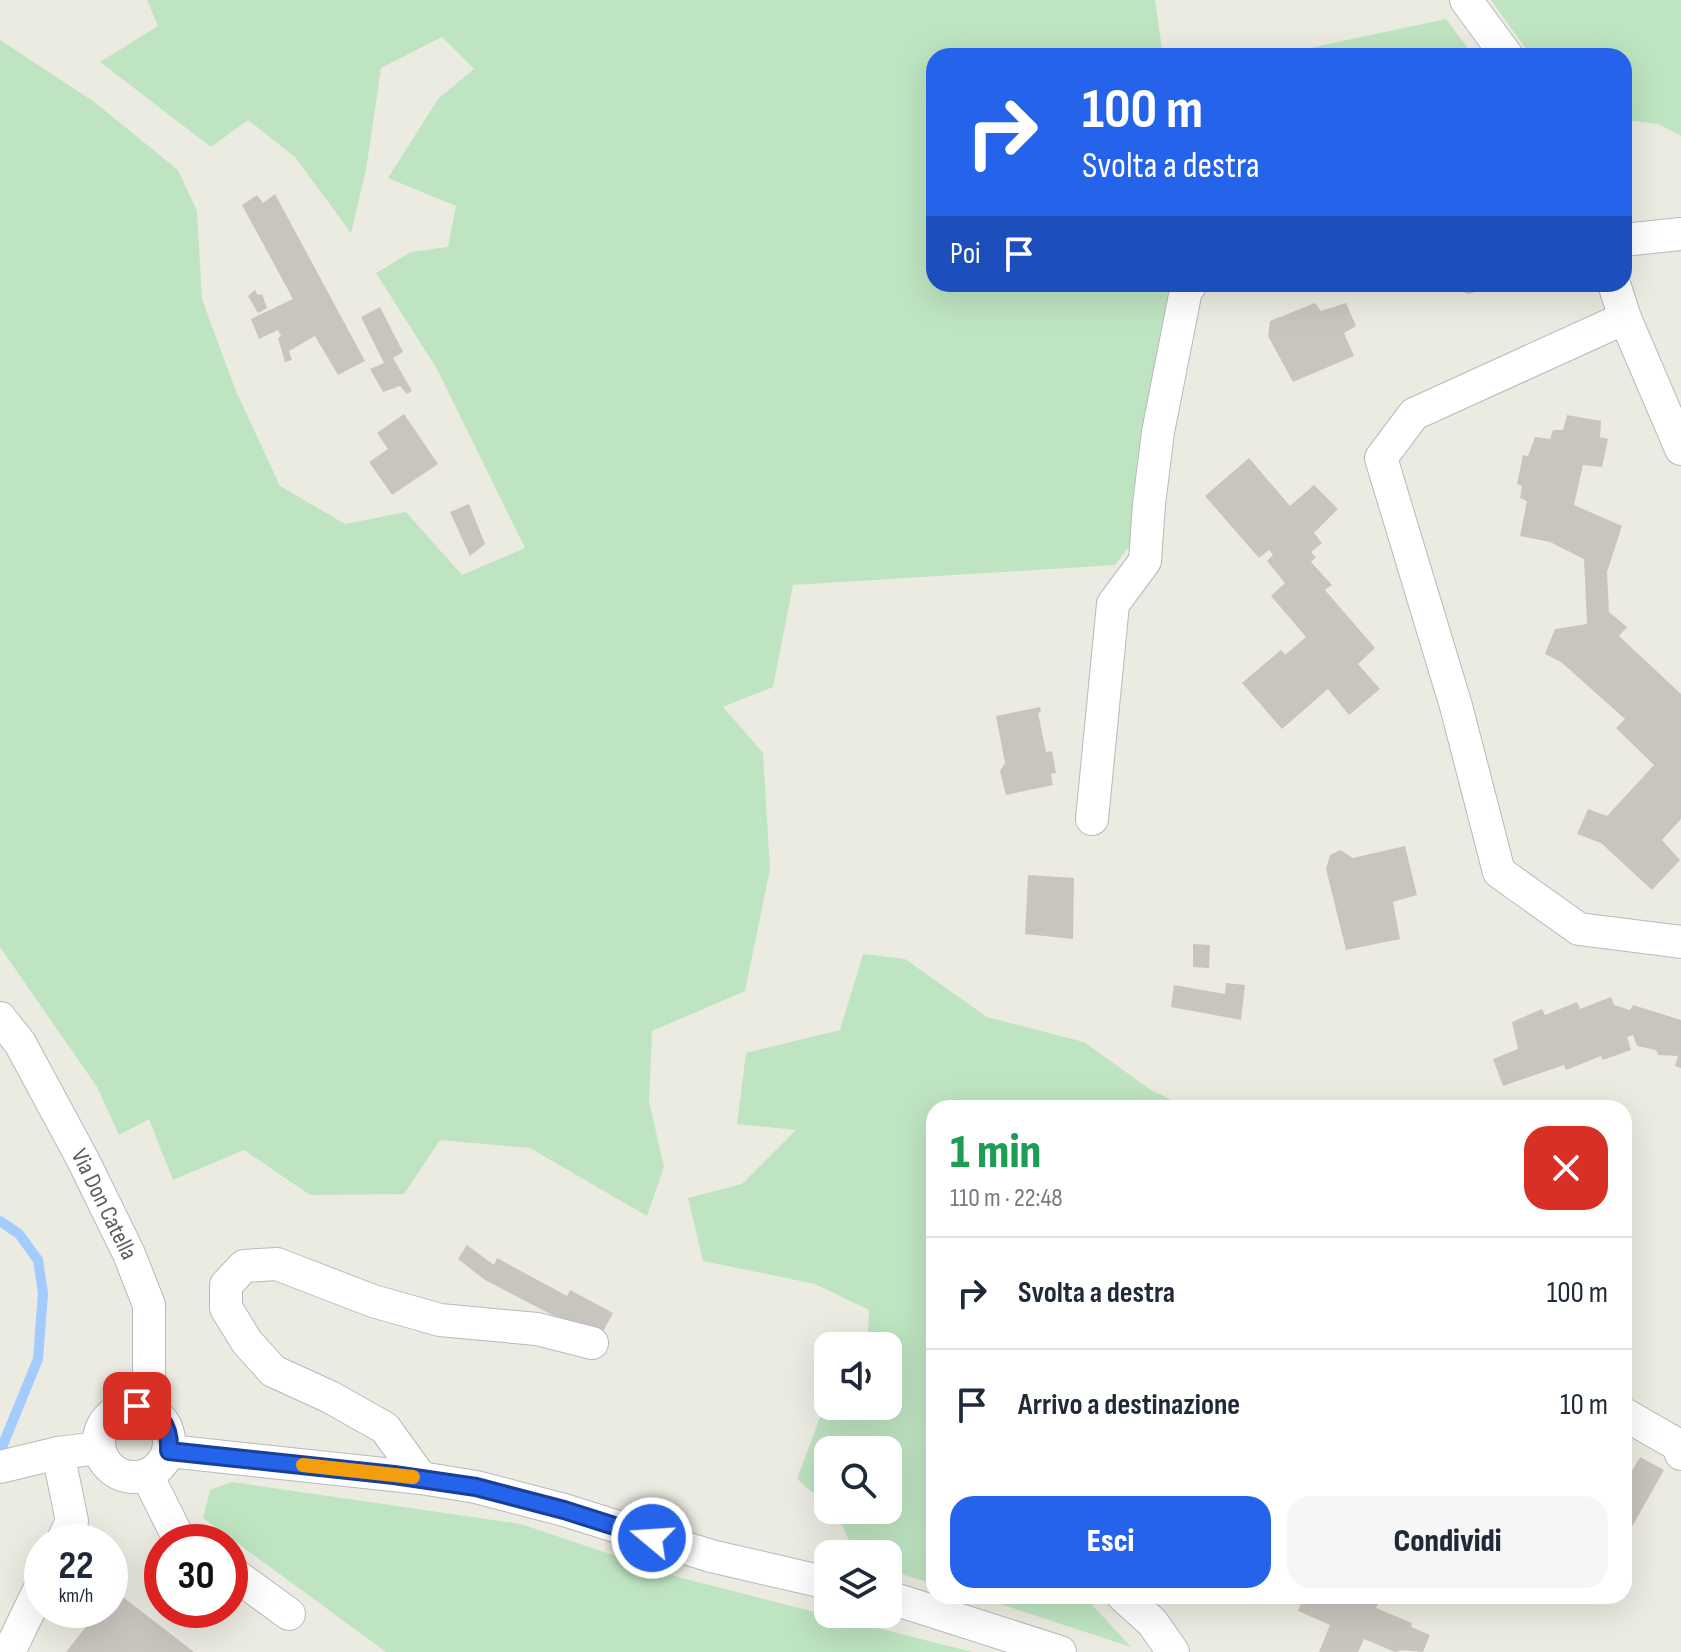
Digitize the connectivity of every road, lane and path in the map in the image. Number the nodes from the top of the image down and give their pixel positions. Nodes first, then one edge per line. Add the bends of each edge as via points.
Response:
1 (1466, 0) edge
2 (1501, 48) edge
3 (1681, 234) edge
4 (1632, 239) edge
5 (1186, 292) edge
6 (1617, 292) edge
7 (1625, 318) junction
8 (1681, 449) edge
9 (1092, 819) dead end
10 (1681, 942) edge
11 (0, 1018) edge
12 (592, 1343) dead end
13 (149, 1410) junction
14 (1632, 1419) edge
15 (99, 1448) junction
16 (169, 1451) junction
17 (58, 1453) junction
18 (1681, 1454) edge
19 (11, 1464) edge
20 (147, 1475) junction
21 (421, 1478) junction
22 (71, 1524) edge
23 (172, 1524) edge
24 (814, 1580) edge
25 (248, 1584) edge
26 (902, 1601) edge
27 (1132, 1604) edge
28 (289, 1614) dead end
29 (24, 1621) edge
30 (9, 1652) edge
31 (1060, 1652) edge
32 (1173, 1652) edge

1 - 2 street
3 - 4 street
5 - 9 street via 1158,432 1145,561 1113,604
6 - 7 street
7 - 8 street
7 - 10 street via 1414,414 1381,458 1456,706 1499,872 1579,929
11 - 13 street, Via Don Catella via 20,1043 83,1160 149,1305
12 - 21 street via 537,1329 440,1320 277,1264 244,1266 226,1285 226,1308 247,1342 273,1371 385,1428
13 - 15 street via 125,1407 109,1416
13 - 16 street via 166,1427
14 - 18 street via 1678,1445
15 - 17 street
15 - 20 street via 113,1471
16 - 20 street
16 - 21 street
17 - 19 street
17 - 22 street
20 - 23 street
21 - 24 street via 476,1487 711,1556
25 - 28 street
26 - 31 street
27 - 32 street
29 - 30 street

